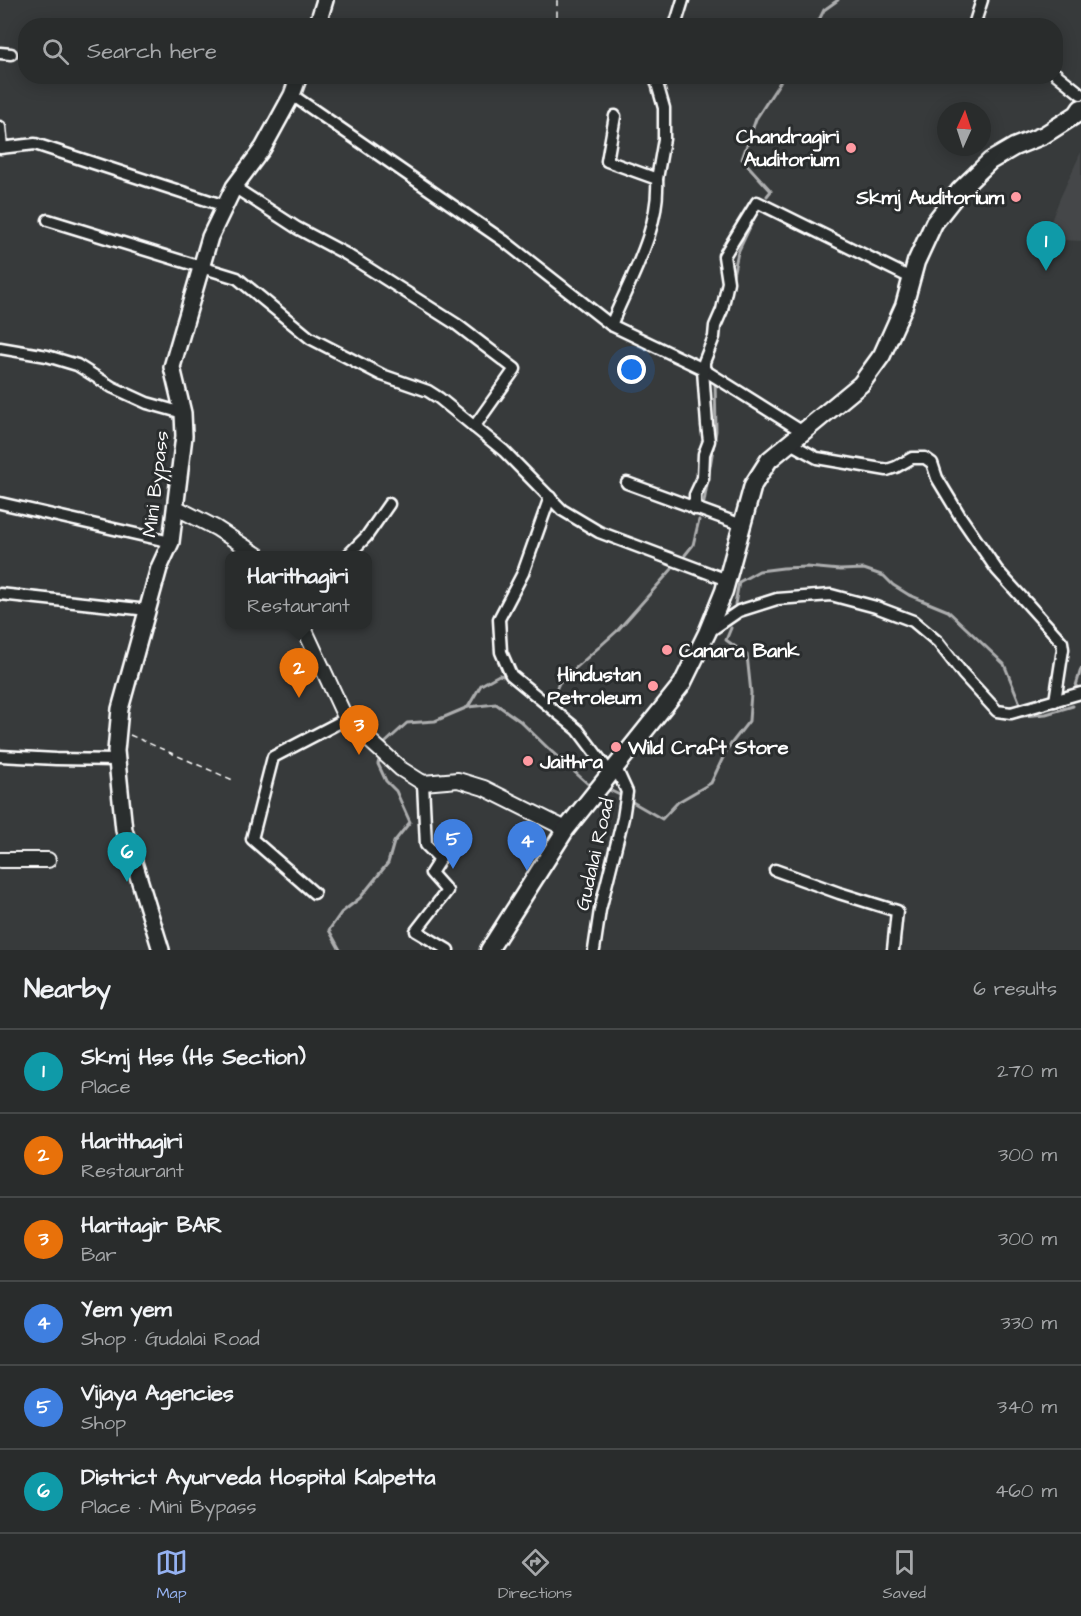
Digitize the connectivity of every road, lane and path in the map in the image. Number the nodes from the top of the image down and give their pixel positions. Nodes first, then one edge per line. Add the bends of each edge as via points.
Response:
1 (325, 0) edge
2 (557, 0) edge
3 (683, 0) edge
4 (982, 0) edge
5 (319, 18) edge
6 (557, 18) edge
7 (677, 18) edge
8 (976, 18) edge
9 (1063, 80) edge
10 (296, 84) edge
11 (657, 84) edge
12 (1081, 94) edge
13 (292, 95) junction
14 (1081, 108) edge
15 (615, 116) dead end
16 (0, 127) edge
17 (1, 147) edge
18 (657, 179) junction
19 (234, 187) junction
20 (225, 206) junction
21 (48, 219) dead end
22 (201, 265) junction
23 (911, 278) junction
24 (611, 325) junction
25 (0, 348) edge
26 (704, 370) junction
27 (183, 413) junction
28 (474, 427) junction
29 (803, 432) junction
30 (790, 443) junction
31 (627, 483) dead end
32 (550, 497) junction
33 (0, 503) edge
34 (389, 504) dead end
35 (175, 507) junction
36 (696, 509) junction
37 (742, 525) junction
38 (171, 542) junction
39 (253, 551) edge
40 (351, 551) edge
41 (727, 580) junction
42 (0, 594) edge
43 (148, 610) junction
44 (304, 629) edge
45 (707, 633) junction
46 (1081, 693) edge
47 (1055, 701) junction
48 (346, 719) junction
49 (118, 731) junction
50 (0, 756) edge
51 (117, 759) junction
52 (607, 779) junction
53 (236, 781) dead end
54 (423, 783) junction
55 (566, 829) junction
56 (0, 860) edge
57 (48, 860) dead end
58 (775, 870) dead end
59 (314, 893) dead end
60 (161, 950) edge
61 (448, 950) edge
62 (489, 950) edge
63 (594, 950) edge
64 (893, 950) edge

1 - 5 main road
2 - 6 path
3 - 7 street
4 - 8 street
9 - 12 street
10 - 13 main road, Mini Bypass
11 - 18 street via 664,108 664,139
13 - 19 main road, Mini Bypass via 263,148
13 - 24 street via 504,241
14 - 23 main road via 1044,135 990,160 960,190 934,223
15 - 18 street via 607,161
16 - 17 street
17 - 20 street via 35,144
18 - 24 street via 653,217 637,271
19 - 20 main road, Mini Bypass
19 - 28 street via 456,324 515,369
20 - 22 main road, Mini Bypass
21 - 22 street
22 - 27 main road, Mini Bypass via 172,367
22 - 28 street via 237,278 310,338 382,375 428,391
23 - 26 street via 757,202 724,256 728,282
23 - 29 main road via 904,306 882,355 861,384
24 - 26 street
25 - 27 street via 76,365 147,403
26 - 29 street
26 - 36 street via 710,441 704,454 703,478 695,495
27 - 35 main road, Mini Bypass
28 - 32 street
29 - 30 main road
30 - 37 main road via 769,460 753,485
30 - 47 street via 817,458 887,470 912,458 925,458 932,463 948,497 997,570 1062,642
31 - 36 street
32 - 41 street via 562,510 598,532
32 - 52 street, Gudalai Road via 523,573 500,619 501,652 511,675 579,730
33 - 38 street
34 - 40 street
35 - 38 main road, Mini Bypass
35 - 39 street
36 - 37 street
37 - 41 main road
38 - 43 main road, Mini Bypass via 159,568
41 - 45 main road
42 - 43 street
43 - 49 main road, Mini Bypass via 120,709
44 - 48 street
45 - 47 street via 739,611 777,599 831,595 913,621 938,642 997,711 1011,713
45 - 52 main road via 682,684
46 - 47 street
48 - 54 street via 401,769
48 - 59 street via 273,757 252,839
49 - 51 main road, Mini Bypass
49 - 53 path
50 - 51 street
51 - 60 main road, Mini Bypass via 124,830
52 - 55 main road
52 - 63 street, Gudalai Road via 627,792
54 - 55 street via 458,780 484,788
54 - 61 street via 426,845 440,859 431,873 447,891 417,931
55 - 62 main road
56 - 57 street
58 - 64 street via 897,911

